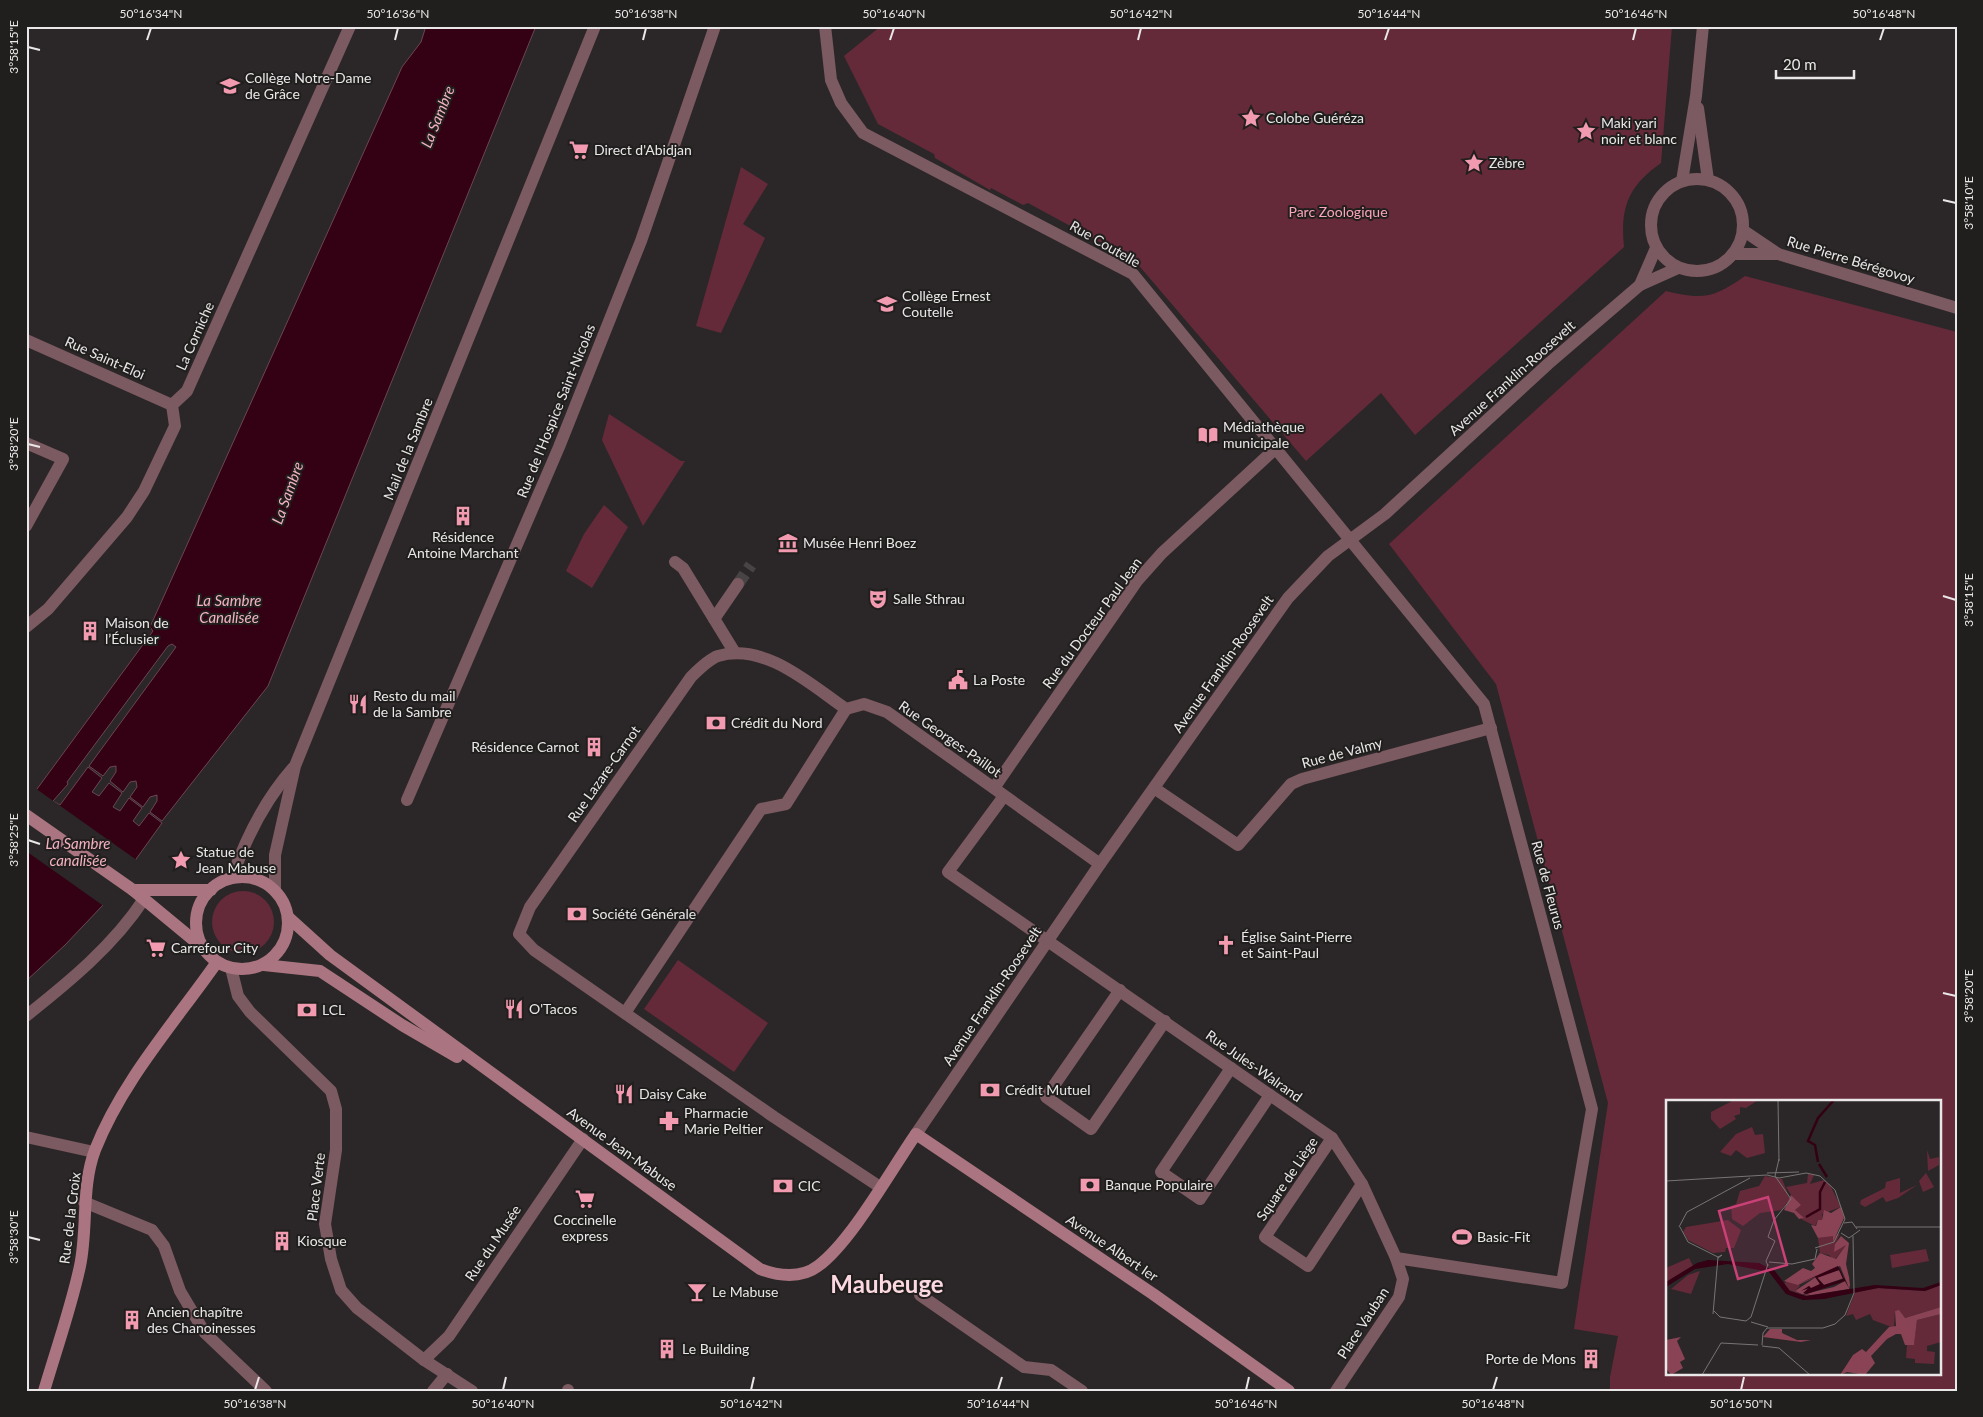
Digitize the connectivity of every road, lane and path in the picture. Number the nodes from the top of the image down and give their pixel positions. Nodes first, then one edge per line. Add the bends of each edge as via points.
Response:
1 (350, 26) edge
2 (596, 26) edge
3 (715, 26) edge
4 (825, 26) edge
5 (1703, 26) edge
6 (1696, 96) junction
7 (1708, 180) junction
8 (1682, 181) junction
9 (1744, 231) junction
10 (1656, 248) junction
11 (1734, 254) junction
12 (1778, 254) junction
13 (1678, 268) junction
14 (1640, 285) junction
15 (1957, 308) edge
16 (26, 340) edge
17 (172, 405) junction
18 (26, 443) edge
19 (1276, 449) junction
20 (26, 526) edge
21 (1349, 540) junction
22 (675, 562) dead end
23 (738, 584) tunnel mouth
24 (714, 619) junction
25 (28, 627) edge
26 (735, 653) junction
27 (846, 709) junction
28 (1491, 728) junction
29 (295, 766) junction
30 (1154, 788) junction
31 (999, 792) junction
32 (407, 800) dead end
33 (26, 815) edge
34 (1100, 864) junction
35 (232, 878) junction
36 (130, 889) junction
37 (211, 890) junction
38 (275, 891) junction
39 (144, 899) junction
40 (288, 917) junction
41 (1047, 942) junction
42 (203, 948) junction
43 (217, 962) junction
44 (264, 965) junction
45 (231, 968) junction
46 (1120, 990) junction
47 (625, 1013) junction
48 (26, 1016) edge
49 (1165, 1021) junction
50 (1231, 1068) junction
51 (511, 1088) junction
52 (1270, 1095) junction
53 (916, 1134) junction
54 (26, 1137) edge
55 (1332, 1138) junction
56 (583, 1139) junction
57 (94, 1152) junction
58 (1362, 1184) junction
59 (880, 1187) junction
60 (84, 1202) junction
61 (1396, 1258) junction
62 (920, 1295) dead end
63 (424, 1360) junction
64 (447, 1374) junction
65 (44, 1391) edge
66 (266, 1391) edge
67 (433, 1391) edge
68 (472, 1391) edge
69 (1082, 1391) edge
70 (1289, 1391) edge
71 (1336, 1391) edge

1 - 17 street, La Corniche via 187,391
2 - 29 street, Mail de la Sambre
3 - 32 street, Rue de l'Hospice Saint-Nicolas via 634,258 559,447
4 - 19 street, Rue Coutelle via 831,80 841,103 863,133 1133,274
5 - 6 street
6 - 7 street
6 - 8 street
7 - 8 street
7 - 9 street via 1721,185 1736,199
8 - 10 street via 1668,189 1652,216 1651,232
9 - 11 street
9 - 12 street
10 - 13 street
10 - 14 street, Avenue Franklin-Roosevelt
11 - 12 street, Rue Pierre Bérégovoy
11 - 13 street via 1709,271 1693,272
12 - 15 street, Rue Pierre Bérégovoy
13 - 14 street, Avenue Franklin-Roosevelt
14 - 21 street, Avenue Franklin-Roosevelt via 1548,364 1385,514
16 - 17 street, Rue Saint-Eloi
17 - 25 street via 175,426 144,491 127,517 48,609
18 - 20 street via 63,459
19 - 21 street, Rue Coutelle
19 - 31 street, Rue du Docteur Paul Jean via 1162,553 1137,581
21 - 28 street, Rue de Fleurus via 1484,704
21 - 30 street, Avenue Franklin-Roosevelt via 1328,556 1288,598
22 - 24 street
23 - 24 street
24 - 26 street
26 - 27 street via 762,658 788,669
26 - 47 street, Rue Lazare-Carnot via 716,656 690,677 530,907 519,934 534,950
27 - 31 street, Rue Georges-Paillot via 864,704 887,712
27 - 47 street via 786,804 761,809
28 - 30 street, Rue de Valmy via 1291,784 1238,845
28 - 61 street, Rue de Fleurus via 1592,1109 1562,1283
29 - 35 street via 271,793 242,849
29 - 38 street, Mail de la Sambre via 275,855
30 - 34 street, Avenue Franklin-Roosevelt
31 - 34 street, Rue Georges-Paillot
31 - 41 street, Rue du Docteur Paul Jean via 948,872
33 - 36 main road
34 - 41 street, Avenue Franklin-Roosevelt
35 - 37 main road
35 - 38 main road via 255,879
36 - 37 main road
36 - 39 main road
37 - 42 main road via 201,902 196,918 197,934
38 - 40 main road via 284,903
39 - 42 main road
39 - 48 street via 103,949
40 - 44 main road via 288,931 283,944
40 - 51 main road, Avenue Jean-Mabuse via 330,955
41 - 46 street, Rue Jules-Walrand
41 - 53 street, Avenue Franklin-Roosevelt
42 - 43 main road
43 - 45 main road
43 - 57 main road, Rue de la Croix via 131,1082
44 - 45 main road via 242,970
44 - 51 main road via 320,971 402,1025
45 - 63 street, Place Verte via 238,996 261,1024 331,1091 336,1108 336,1150 325,1224 341,1290 358,1308
46 - 49 street, Rue Jules-Walrand
46 - 49 street via 1046,1097 1091,1129
47 - 59 street
49 - 50 street, Rue Jules-Walrand
50 - 52 street, Rue Jules-Walrand
50 - 52 street via 1161,1172 1200,1199
51 - 56 main road, Avenue Jean-Mabuse
52 - 55 street, Rue Jules-Walrand
53 - 59 main road, Avenue Jean-Mabuse
53 - 70 main road, Avenue Albert Ier via 1153,1294
54 - 57 street
55 - 58 street, Rue Jules-Walrand
55 - 58 street, Square de Liège via 1266,1237 1308,1266
56 - 59 main road, Avenue Jean-Mabuse via 772,1274 802,1274 817,1267 850,1230
56 - 63 street, Rue du Musée via 449,1336
57 - 60 main road, Rue de la Croix
58 - 61 street, Rue Jules-Walrand
60 - 65 main road, Rue de la Croix via 80,1266
60 - 66 street via 152,1230 164,1246 180,1291 205,1333
61 - 71 street, Place Vauban via 1403,1279 1400,1297
62 - 69 street via 1024,1367 1051,1370
63 - 64 street, Place Verte
64 - 67 street
64 - 68 street, Place Verte

